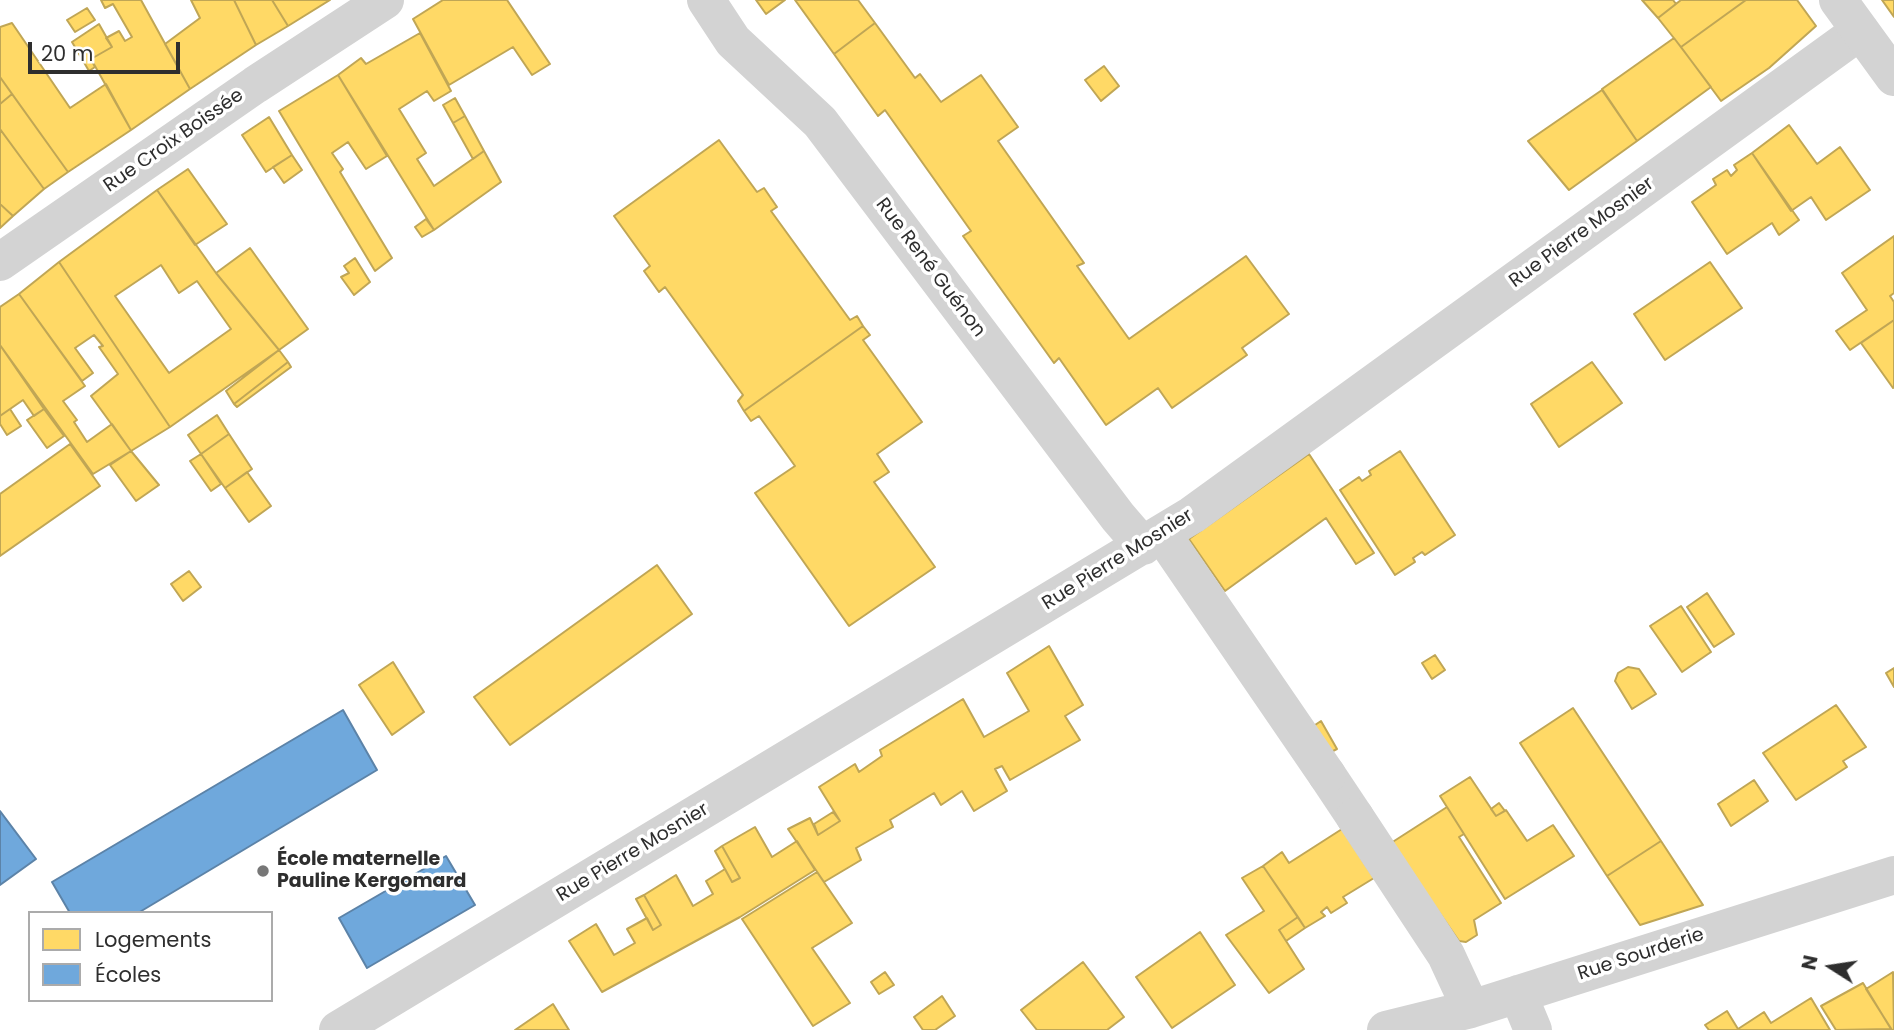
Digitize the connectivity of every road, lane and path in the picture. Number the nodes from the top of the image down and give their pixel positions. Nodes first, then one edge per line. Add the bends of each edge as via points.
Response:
1 (385, 0) edge
2 (706, 0) edge
3 (1838, 0) edge
4 (1860, 31) junction
5 (1894, 77) edge
6 (0, 262) edge
7 (1153, 540) junction
8 (1894, 875) edge
9 (1518, 994) junction
10 (1471, 1009) junction
11 (338, 1030) edge
12 (1386, 1030) edge
13 (1533, 1030) edge

1 - 6 street, Rue Croix Boissée
2 - 7 street, Rue René Guénon via 733,41 820,122 1118,517
3 - 4 street
4 - 5 street
4 - 7 street, Rue Pierre Mosnier
7 - 10 street, Rue René Guénon via 1327,775 1446,956
7 - 11 street, Rue Pierre Mosnier
8 - 9 street, Rue Sourderie
9 - 10 street, Rue Sourderie
9 - 13 street
10 - 12 street, Rue Sourderie

